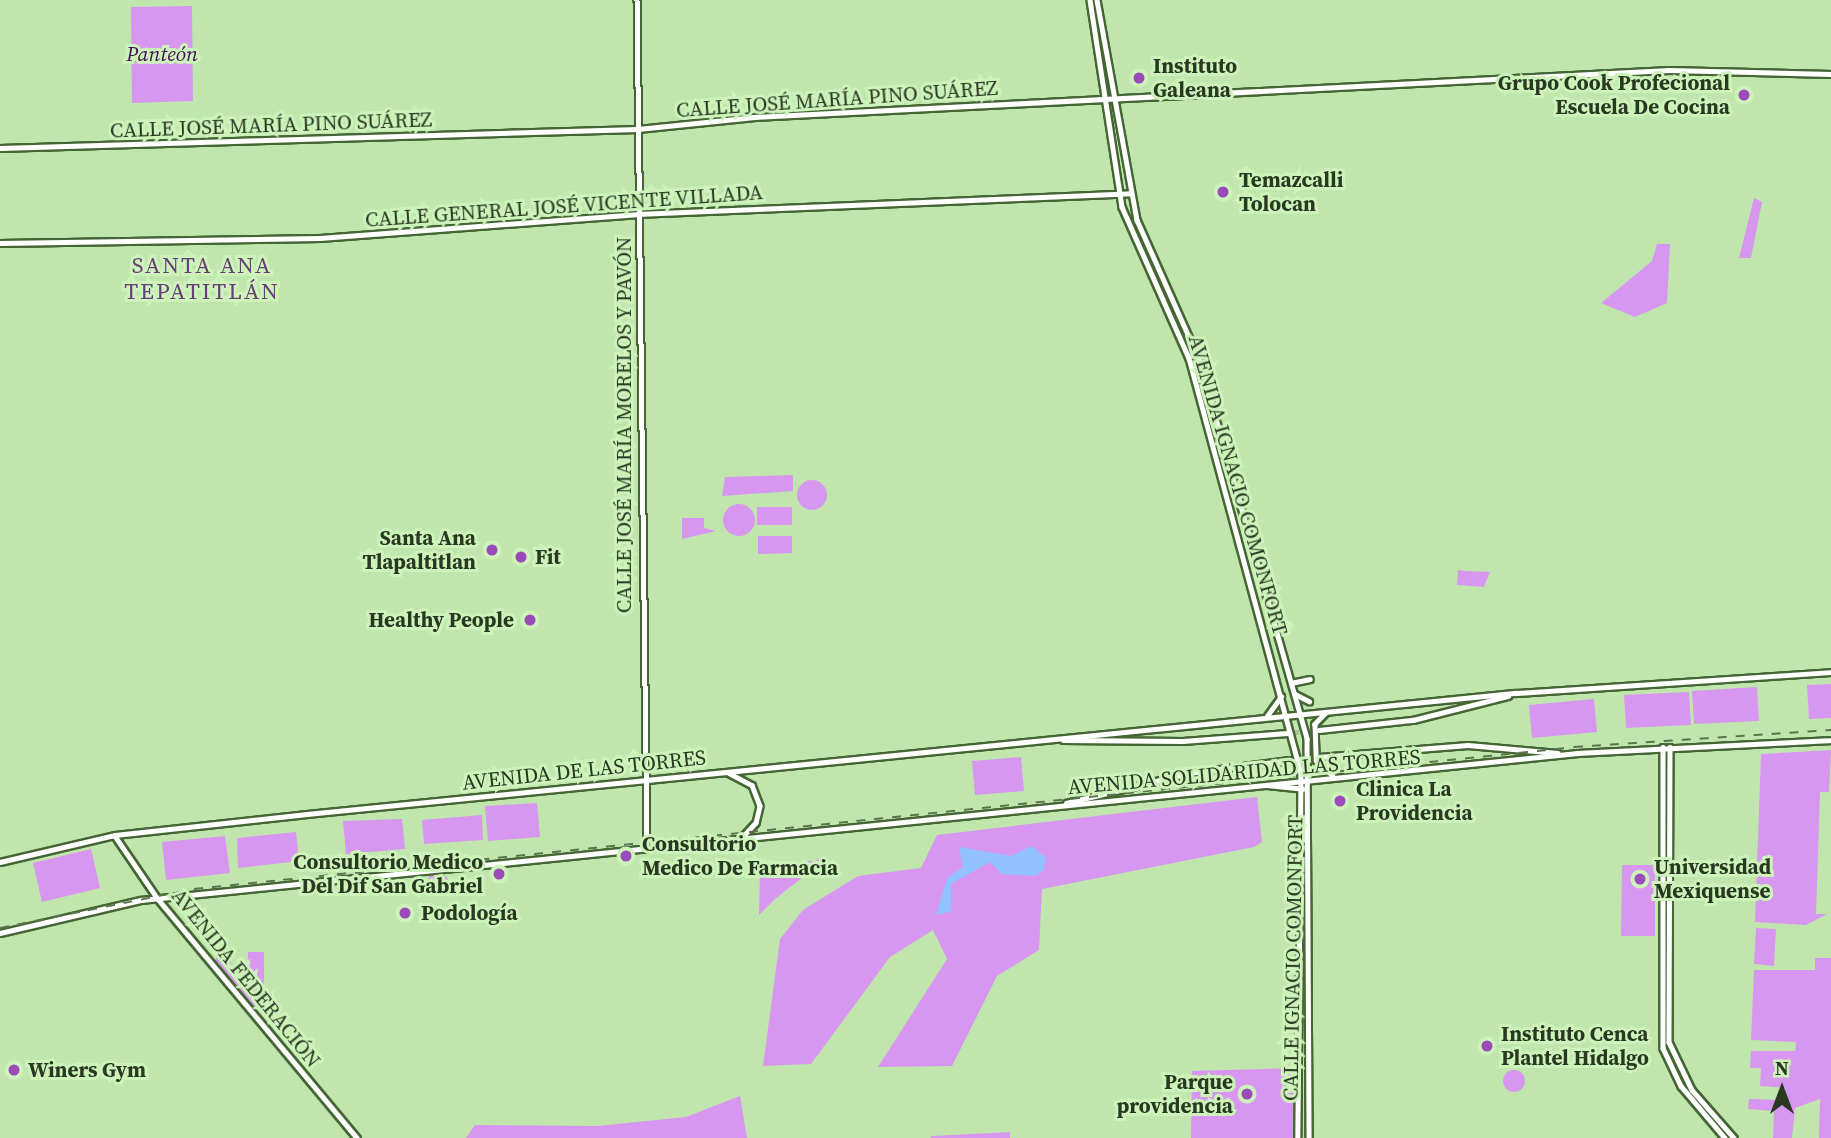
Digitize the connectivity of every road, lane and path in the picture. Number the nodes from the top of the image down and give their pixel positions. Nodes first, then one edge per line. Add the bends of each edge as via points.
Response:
1 (637, 0) edge
2 (1090, 0) edge
3 (1099, 1) edge
4 (1831, 74) edge
5 (1116, 99) junction
6 (1106, 100) junction
7 (638, 129) junction
8 (0, 148) edge
9 (1130, 193) junction
10 (1120, 194) junction
11 (639, 214) junction
12 (0, 243) edge
13 (1831, 672) edge
14 (1310, 680) dead end
15 (1291, 683) junction
16 (1281, 692) junction
17 (1294, 693) junction
18 (1516, 693) junction
19 (1309, 701) dead end
20 (1327, 713) junction
21 (1300, 715) junction
22 (1288, 716) junction
23 (1264, 718) junction
24 (1319, 730) tunnel mouth
25 (1287, 733) tunnel mouth
26 (1056, 739) junction
27 (1831, 740) edge
28 (1663, 747) junction
29 (1670, 747) junction
30 (1577, 753) junction
31 (1319, 757) tunnel mouth
32 (1289, 760) tunnel mouth
33 (720, 772) junction
34 (1666, 772) junction
35 (1335, 776) junction
36 (1324, 777) junction
37 (1311, 778) junction
38 (1302, 779) junction
39 (642, 780) junction
40 (1256, 785) junction
41 (1303, 790) junction
42 (1311, 793) junction
43 (1059, 806) junction
44 (115, 835) junction
45 (740, 840) junction
46 (647, 849) junction
47 (0, 862) edge
48 (158, 899) junction
49 (0, 933) edge
50 (1661, 945) junction
51 (1669, 945) junction
52 (357, 1138) edge
53 (1298, 1138) edge
54 (1309, 1138) edge
55 (1725, 1138) edge
56 (1734, 1138) edge

1 - 7 main road, CALLE JOSÉ MARÍA MORELOS Y PAVÓN
2 - 6 main road, AVENIDA IGNACIO COMONFORT
3 - 5 main road, AVENIDA IGNACIO COMONFORT
4 - 5 main road, CALLE JOSÉ MARÍA PINO SUÁREZ via 1672,70
5 - 6 main road, CALLE JOSÉ MARÍA PINO SUÁREZ
5 - 9 main road, AVENIDA IGNACIO COMONFORT
6 - 7 main road, CALLE JOSÉ MARÍA PINO SUÁREZ
6 - 10 main road, AVENIDA IGNACIO COMONFORT
7 - 8 main road, CALLE JOSÉ MARÍA PINO SUÁREZ
7 - 11 main road, CALLE JOSÉ MARÍA MORELOS Y PAVÓN
9 - 10 main road, CALLE GENERAL JOSÉ VICENTE VILLADA
9 - 15 main road, AVENIDA IGNACIO COMONFORT via 1141,232 1199,359
10 - 11 main road, CALLE GENERAL JOSÉ VICENTE VILLADA
10 - 16 main road, AVENIDA IGNACIO COMONFORT via 1132,241 1189,358
11 - 12 main road, CALLE GENERAL JOSÉ VICENTE VILLADA via 320,238
11 - 39 main road, CALLE JOSÉ MARÍA MORELOS Y PAVÓN
13 - 18 main road, AVENIDA SOLIDARIDAD LAS TORRES
14 - 15 main road
15 - 17 main road, AVENIDA IGNACIO COMONFORT
16 - 22 main road, AVENIDA IGNACIO COMONFORT
16 - 23 main road via 1279,708
17 - 19 main road
17 - 21 main road, AVENIDA IGNACIO COMONFORT
18 - 20 main road, AVENIDA SOLIDARIDAD LAS TORRES
18 - 24 main road, AVENIDA SOLIDARIDAD LAS TORRES via 1413,720
20 - 21 main road, AVENIDA SOLIDARIDAD LAS TORRES
20 - 35 main road via 1315,724 1316,760
21 - 22 main road, AVENIDA SOLIDARIDAD LAS TORRES
21 - 37 main road, AVENIDA IGNACIO COMONFORT
22 - 23 main road, AVENIDA SOLIDARIDAD LAS TORRES
22 - 38 main road, AVENIDA IGNACIO COMONFORT
23 - 26 main road, AVENIDA SOLIDARIDAD LAS TORRES
25 - 26 main road, AVENIDA SOLIDARIDAD LAS TORRES via 1183,741
26 - 33 main road, AVENIDA DE LAS TORRES
27 - 29 main road, AVENIDA SOLIDARIDAD LAS TORRES
28 - 29 main road, AVENIDA SOLIDARIDAD LAS TORRES
28 - 30 main road, AVENIDA SOLIDARIDAD LAS TORRES
28 - 34 main road
29 - 34 main road
30 - 31 main road, AVENIDA SOLIDARIDAD LAS TORRES via 1468,745
30 - 35 main road, AVENIDA SOLIDARIDAD LAS TORRES
32 - 43 main road, AVENIDA SOLIDARIDAD LAS TORRES via 1189,773
33 - 39 main road, AVENIDA DE LAS TORRES
33 - 45 main road via 746,780 757,794 756,823
34 - 50 main road
34 - 51 main road
35 - 36 main road, AVENIDA SOLIDARIDAD LAS TORRES
36 - 37 main road, AVENIDA SOLIDARIDAD LAS TORRES
36 - 42 main road
37 - 38 main road, AVENIDA SOLIDARIDAD LAS TORRES
37 - 42 main road, CALLE IGNACIO COMONFORT
38 - 40 main road, AVENIDA SOLIDARIDAD LAS TORRES
38 - 41 main road, CALLE IGNACIO COMONFORT
39 - 44 main road, AVENIDA DE LAS TORRES
39 - 46 main road, CALLE JOSÉ MARÍA MORELOS Y PAVÓN
40 - 41 main road
40 - 43 main road, AVENIDA SOLIDARIDAD LAS TORRES
41 - 53 main road, CALLE IGNACIO COMONFORT
42 - 54 main road, CALLE IGNACIO COMONFORT
43 - 45 main road
44 - 47 main road, AVENIDA DE LAS TORRES
44 - 48 main road, AVENIDA FEDERACIÓN
45 - 46 main road
46 - 48 main road
48 - 49 main road
48 - 52 main road, AVENIDA FEDERACIÓN
50 - 51 main road
50 - 55 main road via 1666,1060
51 - 56 main road via 1671,1051 1692,1090

